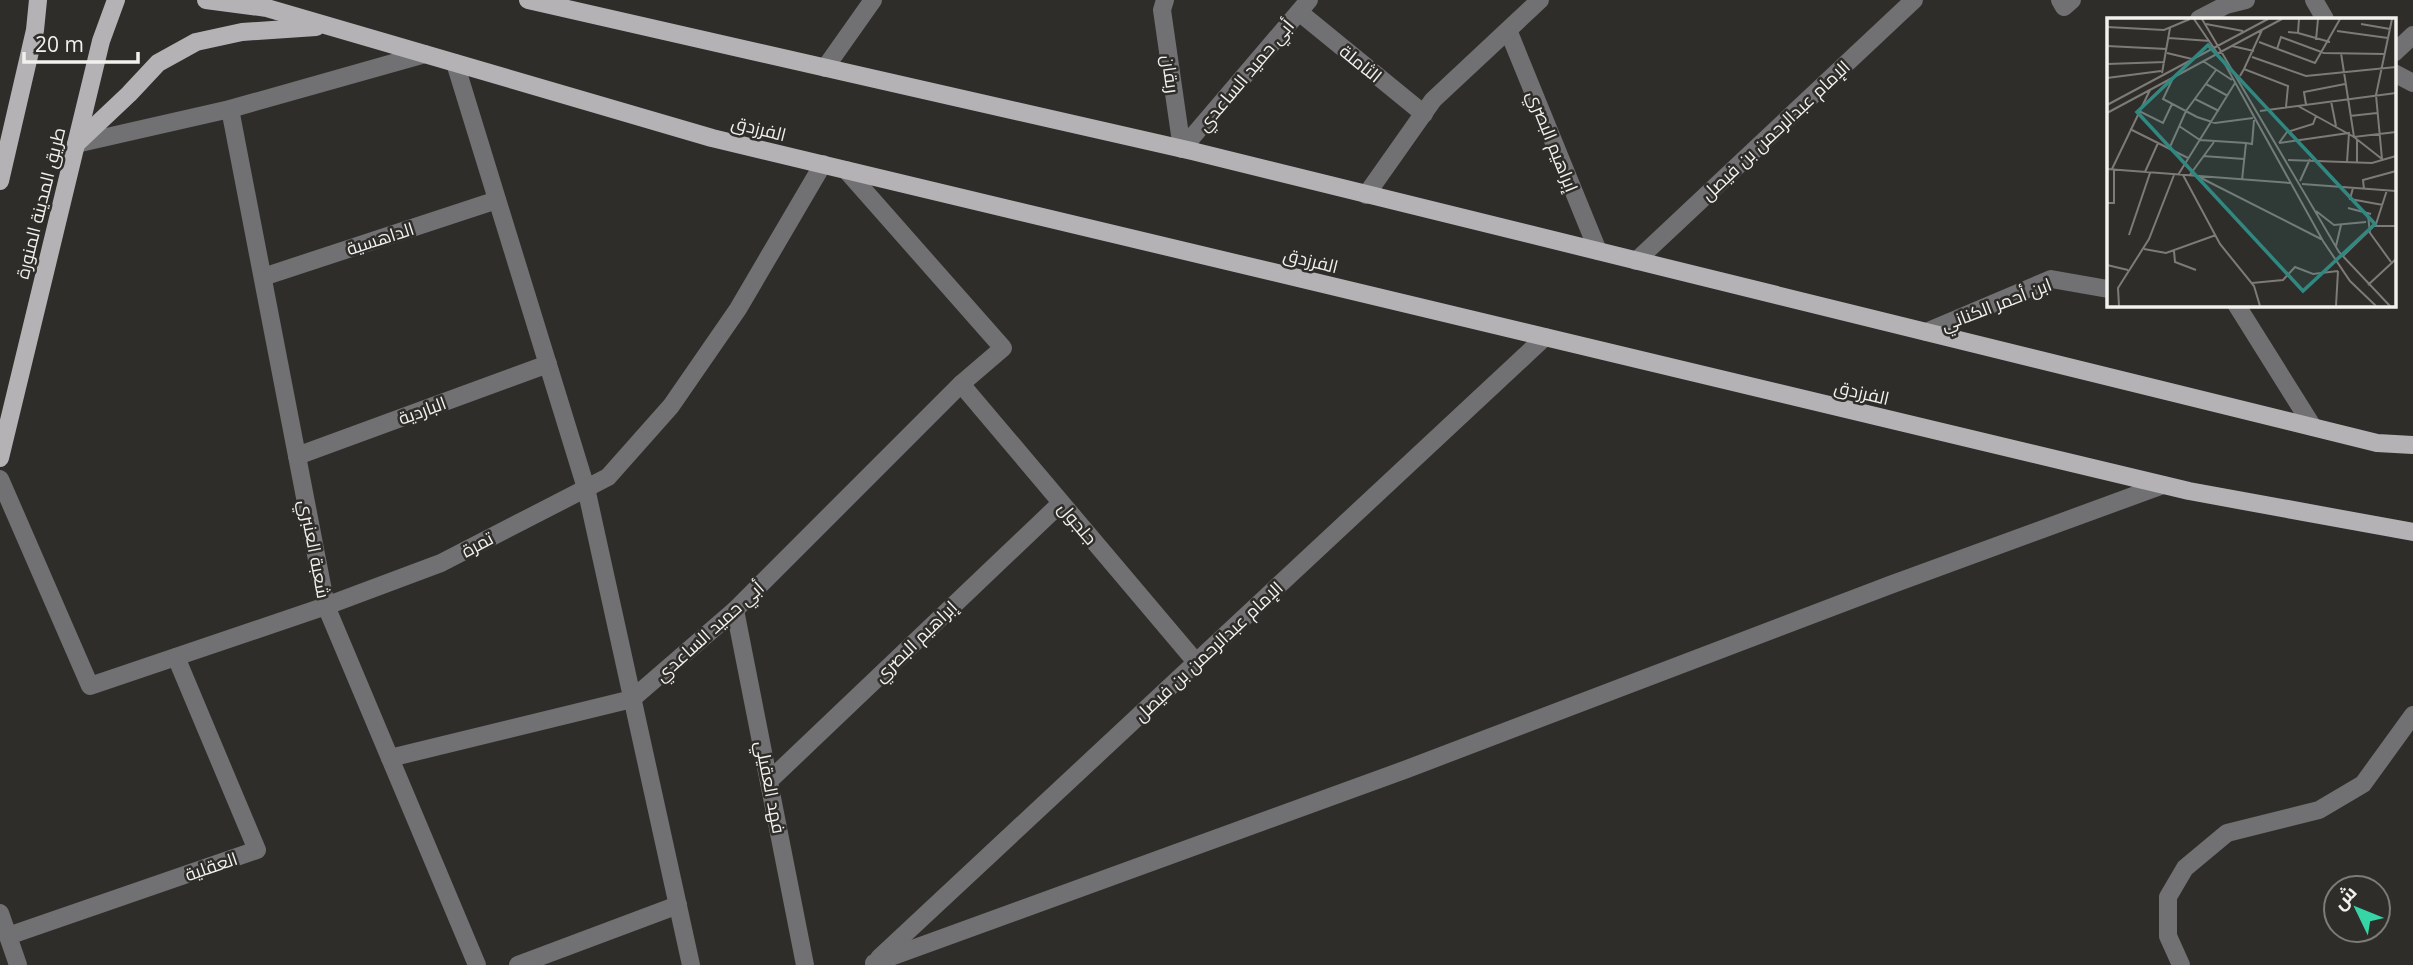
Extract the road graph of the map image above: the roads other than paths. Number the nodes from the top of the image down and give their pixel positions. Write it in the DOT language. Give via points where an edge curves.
graph roads {
  1 [pos="38,0"];
  2 [pos="116,0"];
  3 [pos="206,0"];
  4 [pos="528,0"];
  5 [pos="873,0"];
  6 [pos="1164,0"];
  7 [pos="1540,0"];
  8 [pos="1914,0"];
  9 [pos="2060,0"];
  10 [pos="2072,0"];
  11 [pos="2246,0"];
  12 [pos="2314,0"];
  13 [pos="1304,6"];
  14 [pos="2201,18"];
  15 [pos="2324,18"];
  16 [pos="329,26"];
  17 [pos="1508,30"];
  18 [pos="2413,35"];
  19 [pos="2396,50"];
  20 [pos="425,54"];
  21 [pos="455,63"];
  22 [pos="825,68"];
  23 [pos="2396,74"];
  24 [pos="2413,83"];
  25 [pos="230,109"];
  26 [pos="1424,114"];
  27 [pos="76,144"];
  28 [pos="1182,149"];
  29 [pos="823,164"];
  30 [pos="2,168"];
  31 [pos="846,170"];
  32 [pos="1366,195"];
  33 [pos="497,200"];
  34 [pos="1598,251"];
  35 [pos="1636,261"];
  36 [pos="263,276"];
  37 [pos="2107,289"];
  38 [pos="2237,306"];
  39 [pos="1926,332"];
  40 [pos="1545,337"];
  41 [pos="548,364"];
  42 [pos="961,384"];
  43 [pos="2313,427"];
  44 [pos="2413,445"];
  45 [pos="297,456"];
  46 [pos="0,458"];
  47 [pos="0,479"];
  48 [pos="2163,485"];
  49 [pos="586,488"];
  50 [pos="1061,503"];
  51 [pos="2413,532"];
  52 [pos="326,606"];
  53 [pos="736,610"];
  54 [pos="176,657"];
  55 [pos="1196,662"];
  56 [pos="632,699"];
  57 [pos="2413,715"];
  58 [pos="390,758"];
  59 [pos="770,780"];
  60 [pos="678,905"];
  61 [pos="0,913"];
  62 [pos="8,936"];
  63 [pos="873,964"];
  64 [pos="18,965"];
  65 [pos="477,965"];
  66 [pos="517,965"];
  67 [pos="691,965"];
  68 [pos="805,965"];
  69 [pos="2182,965"];
  1 -- 30 [label="main road"];
  2 -- 27 [label="main road, طريق المدينة المنورة"];
  3 -- 16 [label="main road, الفرزدق" via="267,8"];
  4 -- 22 [label="main road"];
  5 -- 22 [label="street"];
  6 -- 28 [label="street, ربقان"];
  7 -- 17 [label="street"];
  8 -- 35 [label="street, الإمام عبدالرحمن بن فيصل"];
  9 -- 10 [label="street" via="2064,7"];
  11 -- 14 [label="street"];
  12 -- 15 [label="street"];
  13 -- 26 [label="street, الثاملة"];
  13 -- 28 [label="street, أبي حميد الساعدي"];
  16 -- 20 [label="main road, الفرزدق"];
  16 -- 27 [label="main road" via="242,32 196,42 158,63"];
  17 -- 26 [label="street" via="1433,100"];
  17 -- 34 [label="street, إبراهيم البصري"];
  18 -- 19 [label="street"];
  20 -- 21 [label="main road, الفرزدق"];
  20 -- 25 [label="street"];
  21 -- 29 [label="main road, الفرزدق" via="712,138"];
  21 -- 33 [label="street"];
  22 -- 28 [label="main road"];
  23 -- 24 [label="street"];
  25 -- 27 [label="street"];
  25 -- 36 [label="street, شعبة العنبري"];
  26 -- 32 [label="street"];
  27 -- 46 [label="main road, طريق المدينة المنورة"];
  28 -- 32 [label="main road"];
  29 -- 31 [label="main road, الفرزدق"];
  29 -- 49 [label="street, تمرة" via="738,309 671,406 608,477"];
  31 -- 40 [label="main road, الفرزدق"];
  31 -- 42 [label="street, أبي حميد الساعدي" via="1003,348"];
  32 -- 34 [label="main road"];
  33 -- 36 [label="street, الداهسية"];
  33 -- 41 [label="street"];
  34 -- 35 [label="main road"];
  35 -- 39 [label="main road"];
  36 -- 45 [label="street, شعبة العنبري"];
  37 -- 39 [label="street, ابن أحمر الكناني" via="2051,279"];
  38 -- 43 [label="street"];
  39 -- 43 [label="main road"];
  40 -- 48 [label="main road, الفرزدق"];
  40 -- 55 [label="street, الإمام عبدالرحمن بن فيصل"];
  41 -- 45 [label="street, الباردية"];
  41 -- 49 [label="street"];
  42 -- 50 [label="street, جلجول"];
  42 -- 53 [label="street, أبي حميد الساعدي"];
  43 -- 44 [label="main road" via="2376,443"];
  45 -- 52 [label="street, شعبة العنبري"];
  47 -- 54 [label="street, تمرة" via="90,686"];
  48 -- 51 [label="main road, الفرزدق"];
  48 -- 63 [label="street"];
  49 -- 52 [label="street, تمرة" via="441,563"];
  49 -- 56 [label="street"];
  50 -- 55 [label="street, جلجول"];
  50 -- 59 [label="street, إبراهيم البصري"];
  52 -- 54 [label="street, تمرة"];
  52 -- 58 [label="street, شعبة العنبري"];
  53 -- 56 [label="street, أبي حميد الساعدي"];
  53 -- 59 [label="street, فهد العقيلي"];
  54 -- 62 [label="street, العقلية" via="257,850"];
  55 -- 63 [label="street, الإمام عبدالرحمن بن فيصل"];
  56 -- 58 [label="street, أبي حميد الساعدي"];
  56 -- 60 [label="street"];
  57 -- 69 [label="street" via="2363,784 2319,810 2227,833 2185,868 2168,897 2168,936"];
  58 -- 65 [label="street, شعبة العنبري"];
  59 -- 68 [label="street, فهد العقيلي"];
  60 -- 66 [label="street"];
  60 -- 67 [label="street"];
  61 -- 62 [label="street"];
  62 -- 64 [label="street"];
}
